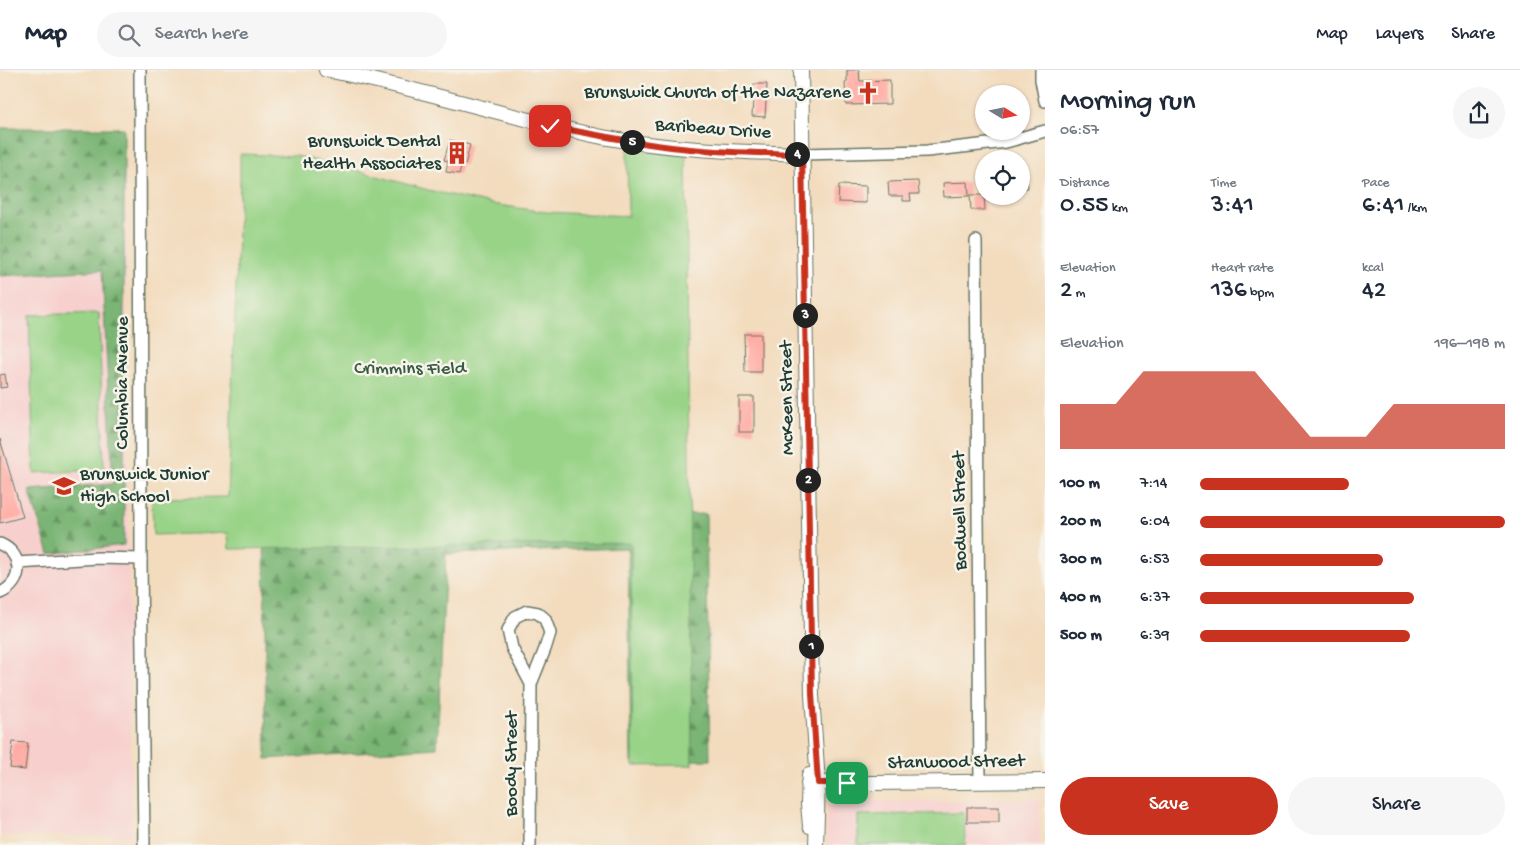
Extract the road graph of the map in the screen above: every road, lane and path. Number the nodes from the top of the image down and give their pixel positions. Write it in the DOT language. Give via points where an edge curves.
graph roads {
  1 [pos="140,70"];
  2 [pos="326,70"];
  3 [pos="802,70"];
  4 [pos="1041,70"];
  5 [pos="1045,101"];
  6 [pos="1045,131"];
  7 [pos="802,154"];
  8 [pos="976,241"];
  9 [pos="0,544"];
  10 [pos="142,559"];
  11 [pos="17,562"];
  12 [pos="0,593"];
  13 [pos="530,684"];
  14 [pos="1045,781"];
  15 [pos="980,782"];
  16 [pos="813,783"];
  17 [pos="144,845"];
  18 [pos="530,845"];
  19 [pos="812,845"];
  20 [pos="816,845"];
  1 -- 10 [label="street, Columbia Avenue"];
  2 -- 7 [label="street, Baribeau Drive" via="603,137 684,148"];
  3 -- 7 [label="street, McKeen Street"];
  4 -- 5 [label="street"];
  6 -- 7 [label="street, Baribeau Drive" via="1006,142 936,150"];
  7 -- 16 [label="street, McKeen Street"];
  8 -- 15 [label="street, Bodwell Street"];
  9 -- 11 [label="street" via="12,553"];
  10 -- 11 [label="street"];
  10 -- 17 [label="street, Columbia Avenue"];
  11 -- 12 [label="street" via="15,581"];
  13 -- 13 [label="street, Boody Street" via="550,633 544,619 538,613 528,611 515,617 508,630 512,648"];
  13 -- 18 [label="street, Boody Street"];
  14 -- 15 [label="street, Stanwood Street"];
  15 -- 16 [label="street, Stanwood Street"];
  16 -- 19 [label="street, McKeen Street" via="808,804"];
  16 -- 20 [label="street, McKeen Street"];
}
